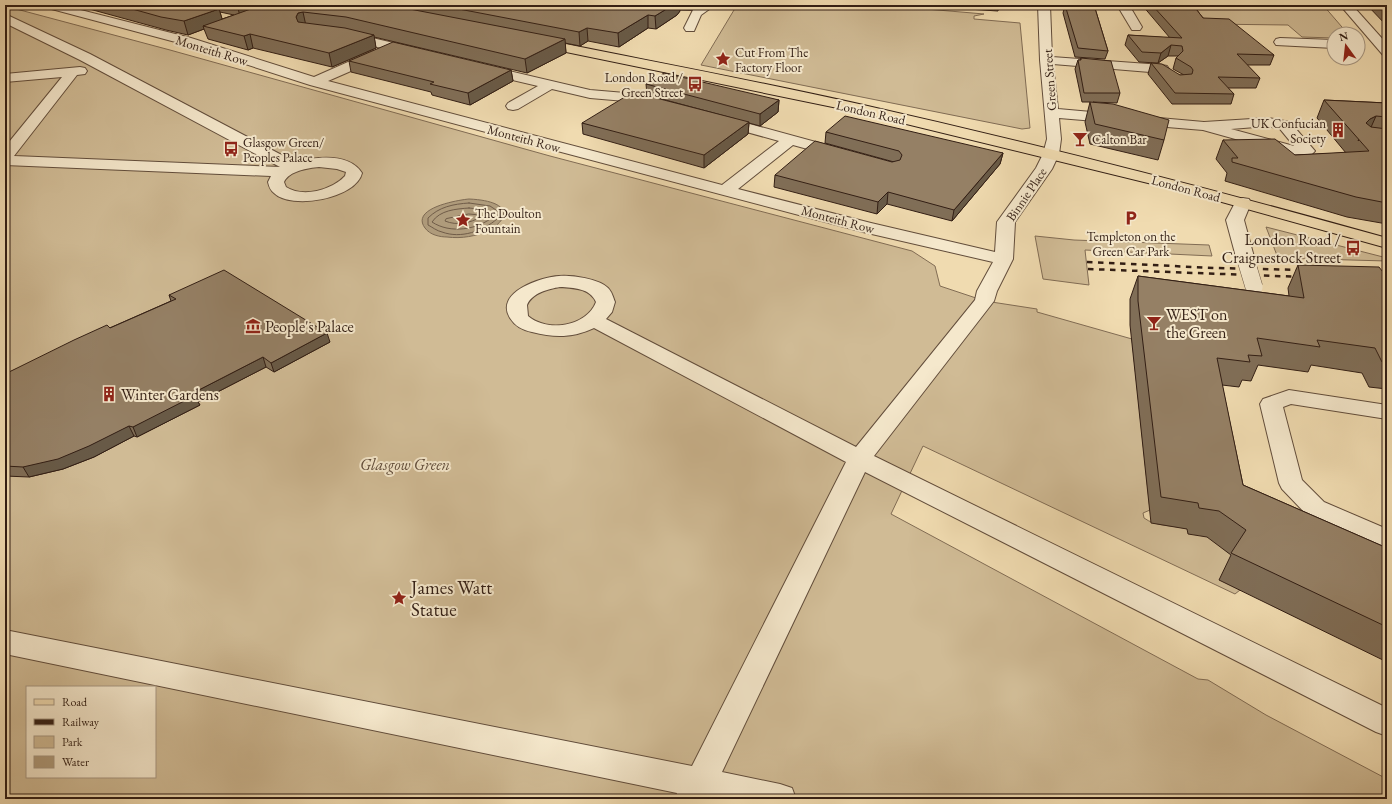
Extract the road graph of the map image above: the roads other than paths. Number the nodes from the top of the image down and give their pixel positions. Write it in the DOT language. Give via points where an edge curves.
graph roads {
  1 [pos="48,5"];
  2 [pos="623,5"];
  3 [pos="1044,5"];
  4 [pos="1123,5"];
  5 [pos="1346,5"];
  6 [pos="705,6"];
  7 [pos="616,11"];
  8 [pos="5,18"];
  9 [pos="1136,27"];
  10 [pos="690,28"];
  11 [pos="208,34"];
  12 [pos="334,34"];
  13 [pos="519,39"];
  14 [pos="187,41"];
  15 [pos="1280,42"];
  16 [pos="1326,44"];
  17 [pos="1366,45"];
  18 [pos="393,47"];
  19 [pos="1384,49"];
  20 [pos="430,56"];
  21 [pos="1046,60"];
  22 [pos="1173,60"];
  23 [pos="468,65"];
  24 [pos="101,67"];
  25 [pos="73,72"];
  26 [pos="5,78"];
  27 [pos="315,82"];
  28 [pos="550,85"];
  29 [pos="513,106"];
  30 [pos="667,106"];
  31 [pos="1052,113"];
  32 [pos="706,117"];
  33 [pos="1204,126"];
  34 [pos="790,140"];
  35 [pos="1051,154"];
  36 [pos="855,157"];
  37 [pos="5,158"];
  38 [pos="726,190"];
  39 [pos="1243,203"];
  40 [pos="1387,243"];
  41 [pos="1004,259"];
  42 [pos="1257,294"];
  43 [pos="595,321"];
  44 [pos="1387,412"];
  45 [pos="859,460"];
  46 [pos="1387,539"];
  47 [pos="5,642"];
  48 [pos="1387,723"];
  49 [pos="695,791"];
  50 [pos="780,799"];
  1 -- 14 [label="street, Monteith Row"];
  2 -- 6 [label="street"];
  2 -- 7 [label="street" via="623,15"];
  3 -- 21 [label="street, Green Street"];
  4 -- 9 [label="street"];
  5 -- 19 [label="street"];
  6 -- 10 [label="street" via="693,18"];
  8 -- 24 [label="street"];
  11 -- 14 [label="street"];
  12 -- 18 [label="street"];
  13 -- 35 [label="main road, London Road" via="857,108"];
  14 -- 27 [label="street, Monteith Row"];
  15 -- 16 [label="street"];
  17 -- 19 [label="street"];
  18 -- 20 [label="street"];
  18 -- 27 [label="street"];
  21 -- 22 [label="street" via="1167,72"];
  21 -- 31 [label="street, Green Street"];
  23 -- 28 [label="street"];
  24 -- 25 [label="street"];
  24 -- 37 [label="street" via="290,170"];
  25 -- 26 [label="street"];
  25 -- 37 [label="street"];
  27 -- 38 [label="street, Monteith Row"];
  28 -- 29 [label="street"];
  28 -- 30 [label="street" via="590,94 637,98"];
  31 -- 33 [label="street"];
  31 -- 35 [label="street, Green Street" via="1054,145"];
  32 -- 34 [label="street"];
  33 -- 33 [label="street" via="1268,122 1285,125 1307,151 1293,150"];
  34 -- 36 [label="street"];
  34 -- 38 [label="street"];
  35 -- 39 [label="main road, London Road"];
  35 -- 41 [label="street, Binnie Place" via="1006,222"];
  38 -- 41 [label="street, Monteith Row" via="869,228"];
  39 -- 40 [label="main road, London Road"];
  39 -- 42 [label="street, bridge" via="1235,220"];
  41 -- 45 [label="street, Binnie Place" via="984,301"];
  43 -- 45 [label="street"];
  44 -- 46 [label="street" via="1289,397 1271,404 1292,483 1315,508"];
  45 -- 48 [label="street"];
  45 -- 49 [label="street, Binnie Place"];
  47 -- 49 [label="street"];
  49 -- 50 [label="street"];
}
